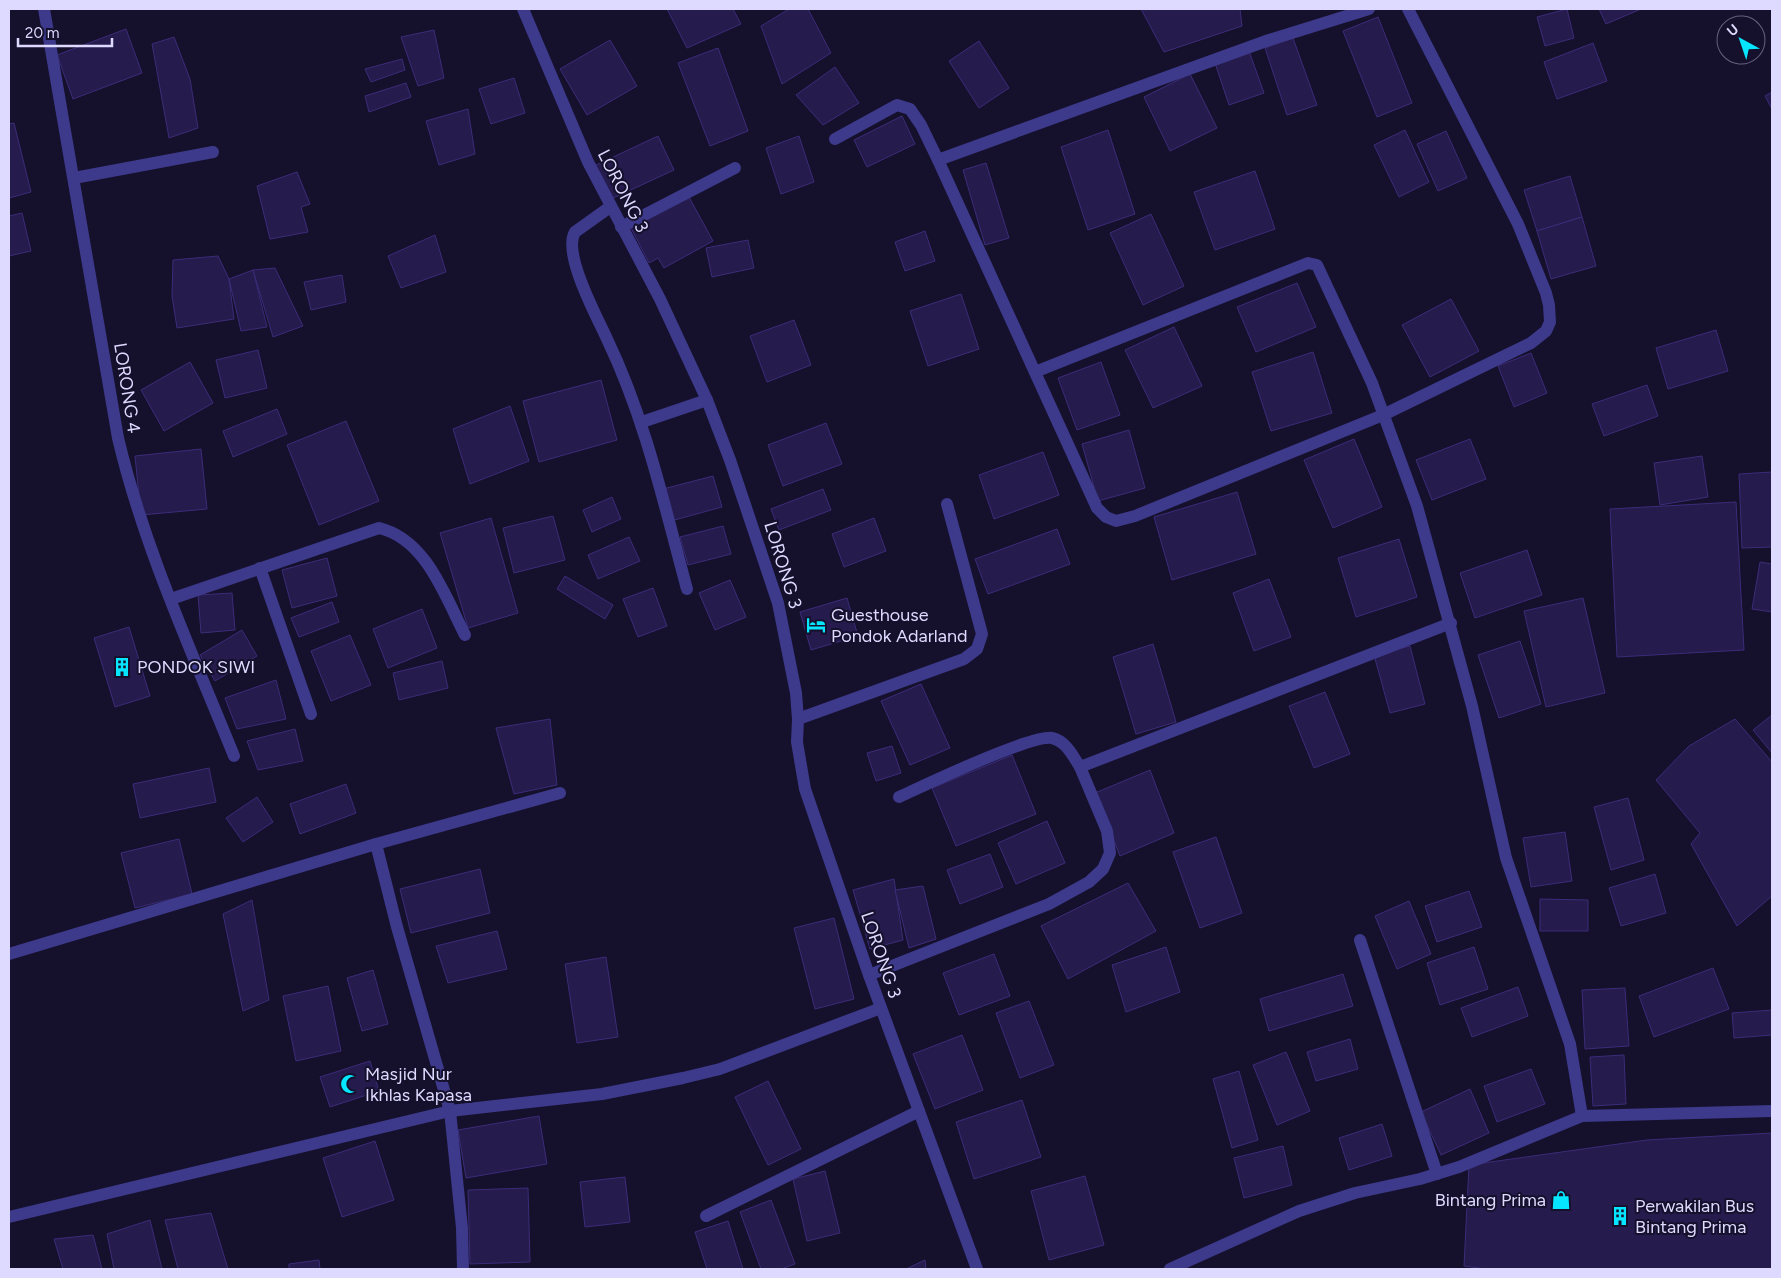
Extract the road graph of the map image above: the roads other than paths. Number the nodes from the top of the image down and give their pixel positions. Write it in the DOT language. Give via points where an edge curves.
graph roads {
  1 [pos="44,9"];
  2 [pos="523,9"];
  3 [pos="1369,9"];
  4 [pos="1408,9"];
  5 [pos="835,139"];
  6 [pos="213,152"];
  7 [pos="938,160"];
  8 [pos="735,168"];
  9 [pos="74,178"];
  10 [pos="610,207"];
  11 [pos="621,227"];
  12 [pos="1035,372"];
  13 [pos="707,400"];
  14 [pos="1383,416"];
  15 [pos="642,422"];
  16 [pos="947,504"];
  17 [pos="260,568"];
  18 [pos="687,589"];
  19 [pos="171,599"];
  20 [pos="1451,623"];
  21 [pos="465,635"];
  22 [pos="311,714"];
  23 [pos="798,719"];
  24 [pos="234,756"];
  25 [pos="1080,767"];
  26 [pos="560,793"];
  27 [pos="898,797"];
  28 [pos="376,844"];
  29 [pos="1360,940"];
  30 [pos="9,954"];
  31 [pos="869,974"];
  32 [pos="881,1008"];
  33 [pos="450,1111"];
  34 [pos="919,1111"];
  35 [pos="1772,1111"];
  36 [pos="1582,1116"];
  37 [pos="1437,1174"];
  38 [pos="706,1216"];
  39 [pos="9,1217"];
  40 [pos="463,1269"];
  41 [pos="977,1269"];
  42 [pos="1170,1269"];
  1 -- 9 [label="street, LORONG 4"];
  2 -- 10 [label="street, LORONG 3"];
  3 -- 7 [label="street" via="1269,40"];
  4 -- 14 [label="street" via="1518,224 1546,293 1550,322 1536,341"];
  5 -- 7 [label="street" via="897,105 910,109"];
  6 -- 9 [label="street"];
  7 -- 12 [label="street"];
  8 -- 11 [label="street"];
  9 -- 19 [label="street, LORONG 4" via="118,438 141,521"];
  10 -- 11 [label="street, LORONG 3"];
  10 -- 15 [label="street" via="575,232 572,242 586,294 627,380"];
  11 -- 13 [label="street, LORONG 3" via="660,299"];
  12 -- 14 [label="street" via="1097,508 1106,517 1116,520 1176,501"];
  12 -- 14 [label="street" via="1308,262 1317,265 1333,295"];
  13 -- 15 [label="street"];
  13 -- 23 [label="street, LORONG 3" via="778,603 792,666"];
  14 -- 20 [label="street" via="1417,506"];
  15 -- 18 [label="street"];
  16 -- 23 [label="street" via="982,634 977,649 964,659"];
  17 -- 19 [label="street"];
  17 -- 21 [label="street" via="373,529 395,532 405,538 426,562"];
  17 -- 22 [label="street"];
  19 -- 24 [label="street, LORONG 4"];
  20 -- 25 [label="street"];
  20 -- 36 [label="street" via="1506,858 1570,1044"];
  23 -- 31 [label="street, LORONG 3" via="797,742 802,778"];
  25 -- 27 [label="street" via="1064,744 1045,738 1019,745"];
  25 -- 31 [label="street" via="1107,831 1110,853 1103,869 1089,882 1049,904"];
  26 -- 28 [label="street"];
  28 -- 30 [label="street"];
  28 -- 33 [label="street"];
  29 -- 37 [label="street"];
  31 -- 32 [label="street, LORONG 3"];
  32 -- 33 [label="street" via="720,1068 683,1078 602,1094"];
  32 -- 34 [label="street, LORONG 3"];
  33 -- 39 [label="street"];
  33 -- 40 [label="street"];
  34 -- 38 [label="street"];
  34 -- 41 [label="street, LORONG 3"];
  35 -- 36 [label="street"];
  36 -- 37 [label="street"];
  37 -- 42 [label="street" via="1355,1193 1299,1211"];
}
